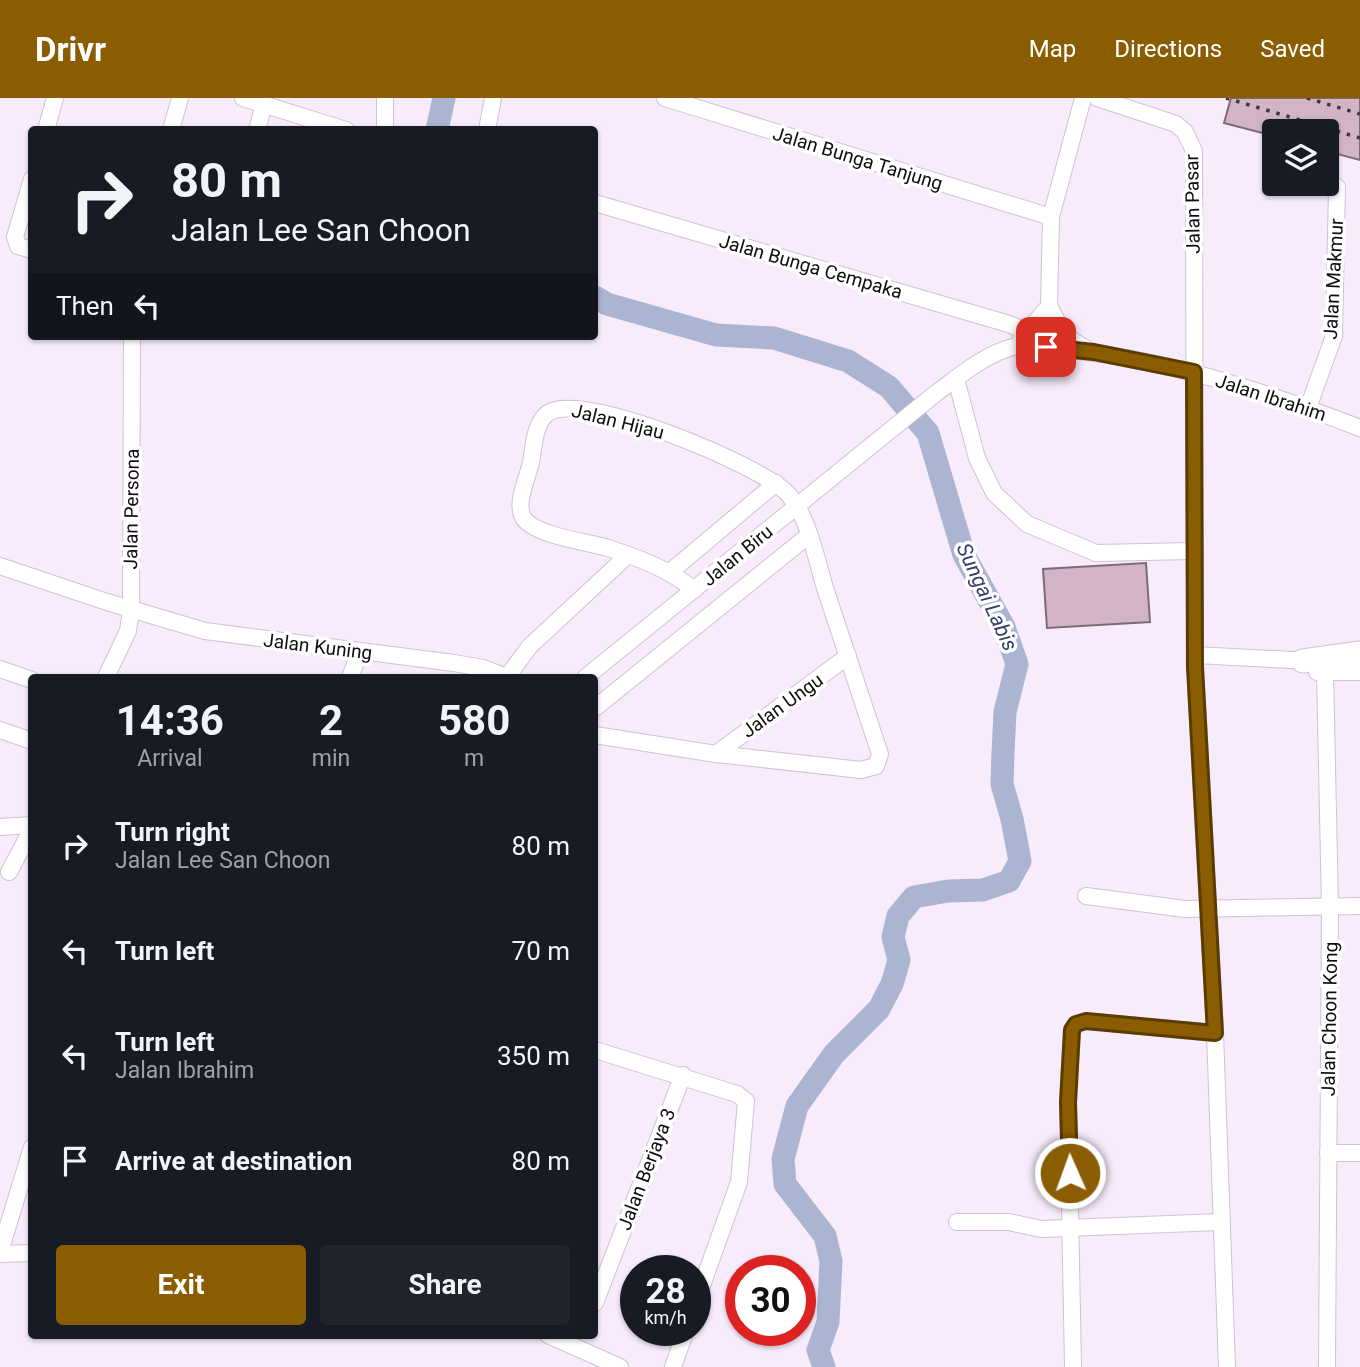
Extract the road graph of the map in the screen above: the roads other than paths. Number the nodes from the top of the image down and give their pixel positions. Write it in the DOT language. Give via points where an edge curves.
graph roads {
  1 [pos="55,98"];
  2 [pos="180,98"];
  3 [pos="243,98"];
  4 [pos="385,98"];
  5 [pos="494,98"];
  6 [pos="665,98"];
  7 [pos="1083,98"];
  8 [pos="1097,98"];
  9 [pos="264,104"];
  10 [pos="47,126"];
  11 [pos="172,126"];
  12 [pos="258,126"];
  13 [pos="333,126"];
  14 [pos="385,126"];
  15 [pos="488,126"];
  16 [pos="28,192"];
  17 [pos="1336,196"];
  18 [pos="598,204"];
  19 [pos="1052,217"];
  20 [pos="28,249"];
  21 [pos="1049,306"];
  22 [pos="1027,332"];
  23 [pos="132,340"];
  24 [pos="1014,347"];
  25 [pos="1094,352"];
  26 [pos="1194,372"];
  27 [pos="956,379"];
  28 [pos="1308,408"];
  29 [pos="1360,428"];
  30 [pos="776,483"];
  31 [pos="797,507"];
  32 [pos="809,536"];
  33 [pos="1193,551"];
  34 [pos="628,555"];
  35 [pos="0,566"];
  36 [pos="670,572"];
  37 [pos="694,590"];
  38 [pos="131,610"];
  39 [pos="360,652"];
  40 [pos="1360,653"];
  41 [pos="848,656"];
  42 [pos="1360,660"];
  43 [pos="1195,661"];
  44 [pos="1303,661"];
  45 [pos="0,669"];
  46 [pos="452,670"];
  47 [pos="1325,672"];
  48 [pos="1360,672"];
  49 [pos="107,674"];
  50 [pos="351,674"];
  51 [pos="498,674"];
  52 [pos="508,674"];
  53 [pos="590,674"];
  54 [pos="28,679"];
  55 [pos="598,706"];
  56 [pos="0,730"];
  57 [pos="598,735"];
  58 [pos="28,740"];
  59 [pos="716,754"];
  60 [pos="0,827"];
  61 [pos="28,827"];
  62 [pos="28,835"];
  63 [pos="9,872"];
  64 [pos="1086,896"];
  65 [pos="1360,906"];
  66 [pos="1330,908"];
  67 [pos="1206,910"];
  68 [pos="1215,1033"];
  69 [pos="598,1050"];
  70 [pos="683,1075"];
  71 [pos="1328,1153"];
  72 [pos="1360,1153"];
  73 [pos="28,1164"];
  74 [pos="957,1222"];
  75 [pos="1220,1222"];
  76 [pos="1073,1227"];
  77 [pos="0,1253"];
  78 [pos="28,1253"];
  79 [pos="711,1260"];
  80 [pos="598,1295"];
  81 [pos="580,1342"];
  82 [pos="680,1346"];
  83 [pos="620,1367"];
  84 [pos="673,1367"];
  85 [pos="1073,1367"];
  86 [pos="1227,1367"];
  87 [pos="1327,1367"];
  1 -- 10 [label="street"];
  2 -- 11 [label="street"];
  3 -- 9 [label="street"];
  4 -- 14 [label="street"];
  5 -- 15 [label="street"];
  6 -- 19 [label="street, Jalan Bunga Tanjung"];
  7 -- 19 [label="street"];
  8 -- 26 [label="street, Jalan Pasar" via="1176,124 1194,151"];
  9 -- 12 [label="street"];
  9 -- 13 [label="street"];
  16 -- 20 [label="street" via="15,237 18,246"];
  17 -- 28 [label="street, Jalan Makmur" via="1334,336"];
  18 -- 22 [label="street, Jalan Bunga Cempaka"];
  19 -- 21 [label="street"];
  21 -- 22 [label="street"];
  21 -- 25 [label="street" via="1073,341"];
  22 -- 24 [label="street"];
  23 -- 38 [label="street, Jalan Persona"];
  24 -- 25 [label="street, Jalan Ibrahim"];
  24 -- 27 [label="street"];
  25 -- 26 [label="street, Jalan Ibrahim"];
  26 -- 28 [label="street, Jalan Ibrahim"];
  26 -- 33 [label="street, Jalan Pasar"];
  27 -- 31 [label="street, Jalan Biru"];
  27 -- 33 [label="street" via="977,458 993,493 1027,524 1096,553"];
  28 -- 29 [label="street, Jalan Ibrahim"];
  30 -- 31 [label="street, Jalan Hijau"];
  30 -- 34 [label="street, Jalan Hijau" via="717,452 660,431 566,408 548,413 537,429 520,505 525,519 538,529"];
  30 -- 36 [label="street"];
  31 -- 32 [label="street, Jalan Hijau"];
  31 -- 37 [label="street, Jalan Biru"];
  32 -- 41 [label="street, Jalan Hijau"];
  32 -- 55 [label="street"];
  33 -- 43 [label="street, Jalan Pasar"];
  34 -- 36 [label="street, Jalan Hijau"];
  34 -- 52 [label="street" via="530,646"];
  35 -- 38 [label="street, Jalan Kuning"];
  36 -- 37 [label="street, Jalan Hijau"];
  37 -- 53 [label="street, Jalan Biru"];
  38 -- 39 [label="street, Jalan Kuning" via="205,631"];
  38 -- 49 [label="street, Jalan Persona" via="128,631"];
  39 -- 46 [label="street, Jalan Kuning"];
  39 -- 50 [label="street"];
  40 -- 44 [label="highway"];
  41 -- 59 [label="street, Jalan Ungu"];
  41 -- 59 [label="street, Jalan Hijau" via="880,754 876,766 862,770"];
  42 -- 44 [label="street"];
  43 -- 44 [label="street"];
  43 -- 47 [label="street"];
  43 -- 67 [label="street, Jalan Pasar"];
  45 -- 54 [label="street"];
  46 -- 51 [label="street, Jalan Kuning" via="483,668"];
  47 -- 48 [label="street"];
  47 -- 66 [label="street, Jalan Choon Kong"];
  56 -- 58 [label="street"];
  57 -- 59 [label="street"];
  60 -- 61 [label="street"];
  62 -- 63 [label="street"];
  64 -- 67 [label="street"];
  65 -- 66 [label="street"];
  66 -- 67 [label="street"];
  66 -- 71 [label="street, Jalan Choon Kong"];
  67 -- 68 [label="street, Jalan Pasar"];
  68 -- 75 [label="street, Jalan Pasar"];
  68 -- 76 [label="street" via="1086,1021 1076,1024 1068,1102"];
  69 -- 70 [label="street"];
  70 -- 79 [label="street" via="743,1097 747,1109 739,1182"];
  70 -- 80 [label="street, Jalan Berjaya 3"];
  71 -- 72 [label="street"];
  71 -- 87 [label="street, Jalan Choon Kong"];
  73 -- 77 [label="street"];
  74 -- 76 [label="street"];
  75 -- 76 [label="street"];
  75 -- 86 [label="street, Jalan Pasar"];
  76 -- 85 [label="street"];
  77 -- 78 [label="street"];
  81 -- 83 [label="street"];
  82 -- 84 [label="street"];
}
